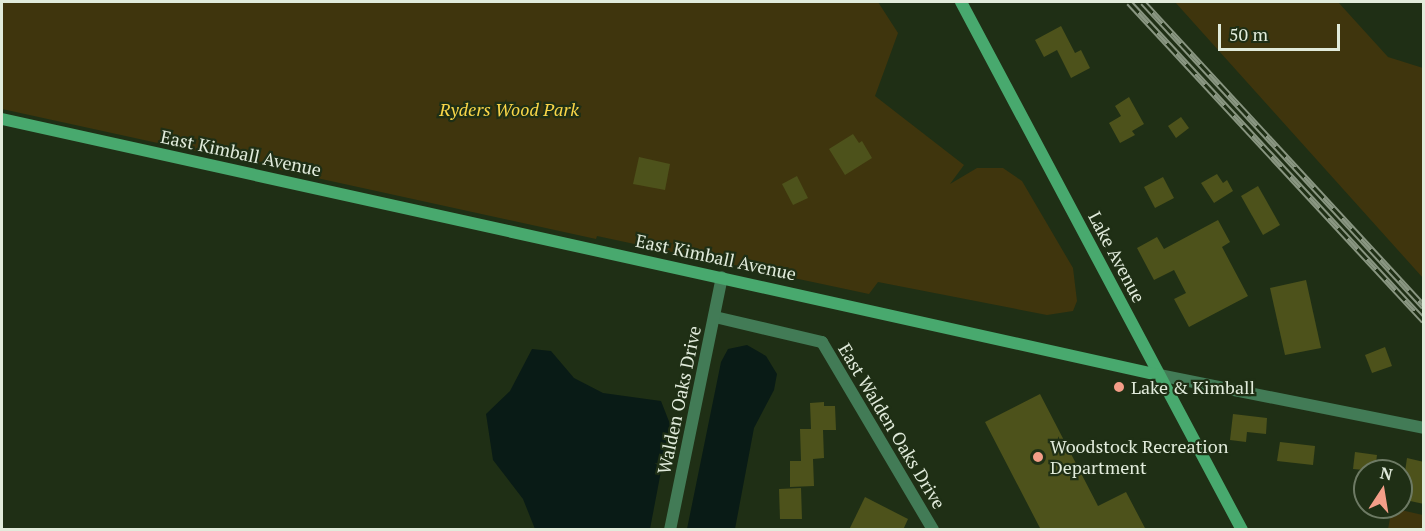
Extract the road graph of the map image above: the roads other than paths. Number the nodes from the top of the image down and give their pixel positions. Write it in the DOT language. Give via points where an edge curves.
graph roads {
  1 [pos="961,2"];
  2 [pos="2,119"];
  3 [pos="722,277"];
  4 [pos="715,317"];
  5 [pos="1159,375"];
  6 [pos="1424,429"];
  7 [pos="670,530"];
  8 [pos="933,530"];
  9 [pos="1242,530"];
  1 -- 5 [label="street, Lake Avenue"];
  2 -- 3 [label="street, East Kimball Avenue"];
  3 -- 4 [label="street, Walden Oaks Drive"];
  3 -- 5 [label="street, East Kimball Avenue"];
  4 -- 7 [label="street, Walden Oaks Drive"];
  4 -- 8 [label="street, East Walden Oaks Drive" via="822,342"];
  5 -- 6 [label="street, East Kimball Avenue"];
  5 -- 9 [label="street, Lake Avenue"];
}
